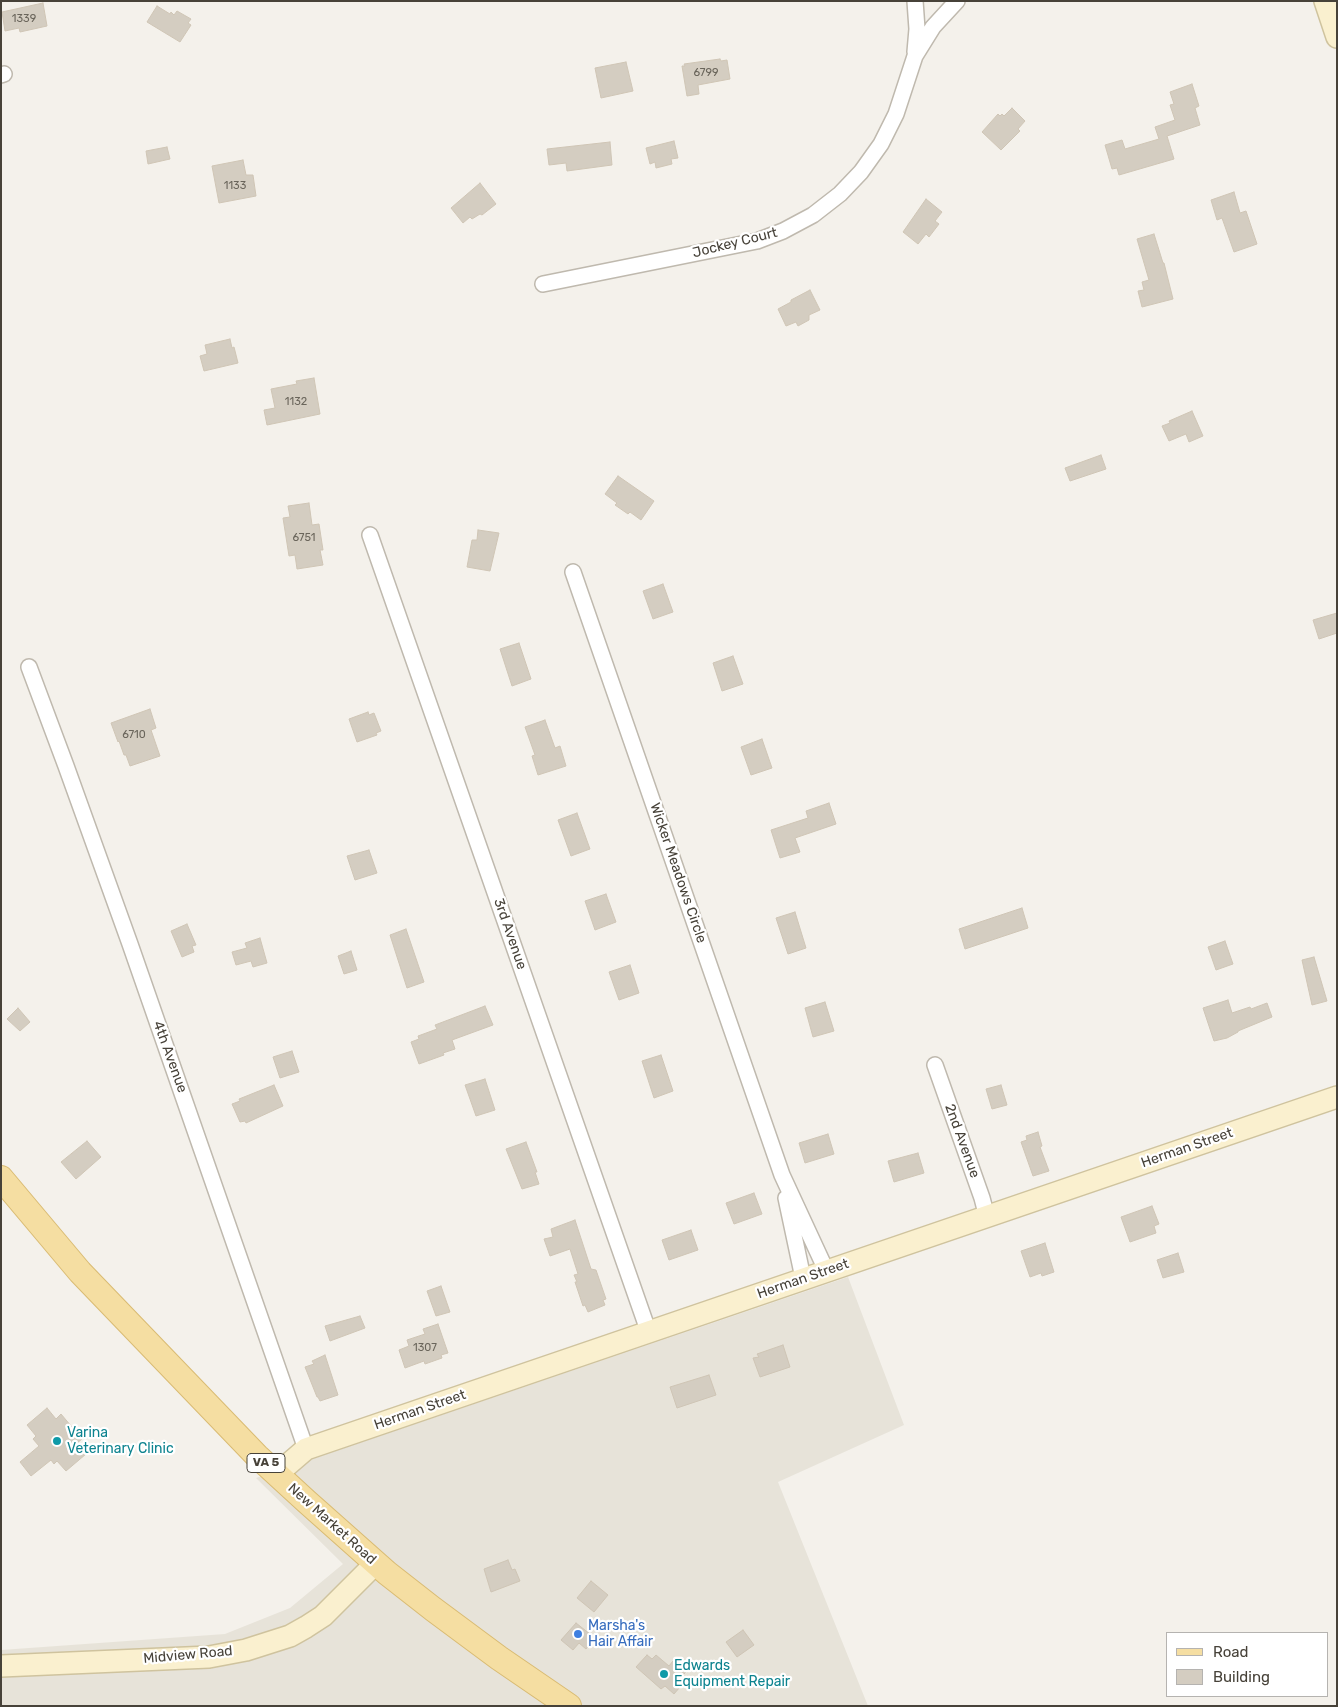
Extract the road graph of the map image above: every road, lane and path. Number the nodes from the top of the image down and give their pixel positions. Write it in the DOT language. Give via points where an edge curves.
graph roads {
  1 [pos="915,1"];
  2 [pos="957,1"];
  3 [pos="1325,1"];
  4 [pos="1337,37"];
  5 [pos="915,56"];
  6 [pos="543,284"];
  7 [pos="370,535"];
  8 [pos="573,572"];
  9 [pos="29,667"];
  10 [pos="934,1065"];
  11 [pos="1337,1097"];
  12 [pos="782,1175"];
  13 [pos="1,1178"];
  14 [pos="987,1217"];
  15 [pos="826,1270"];
  16 [pos="804,1278"];
  17 [pos="649,1333"];
  18 [pos="306,1449"];
  19 [pos="278,1474"];
  20 [pos="376,1563"];
  21 [pos="1,1666"];
  22 [pos="569,1706"];
  1 -- 5 [label="street"];
  2 -- 5 [label="street, Jockey Court" via="933,27"];
  3 -- 4 [label="street"];
  5 -- 6 [label="street, Jockey Court" via="896,114 881,144 840,194 813,215 783,231 734,247"];
  7 -- 17 [label="street, 3rd Avenue"];
  8 -- 12 [label="street, Wicker Meadows Circle"];
  9 -- 18 [label="street, 4th Avenue" via="130,944"];
  10 -- 14 [label="street, 2nd Avenue"];
  11 -- 14 [label="street, Herman Street"];
  12 -- 15 [label="street, Wicker Meadows Circle"];
  12 -- 16 [label="street, Wicker Meadows Circle"];
  13 -- 19 [label="main road, New Market Road / VA 5" via="80,1272"];
  14 -- 15 [label="street, Herman Street"];
  15 -- 16 [label="street, Herman Street"];
  16 -- 17 [label="street, Herman Street"];
  17 -- 18 [label="street, Herman Street"];
  18 -- 19 [label="street, Herman Street"];
  19 -- 20 [label="main road, New Market Road / VA 5"];
  20 -- 21 [label="street, Midview Road" via="323,1616 290,1636 246,1650 209,1656"];
  20 -- 22 [label="main road, New Market Road / VA 5" via="465,1633"];
}
